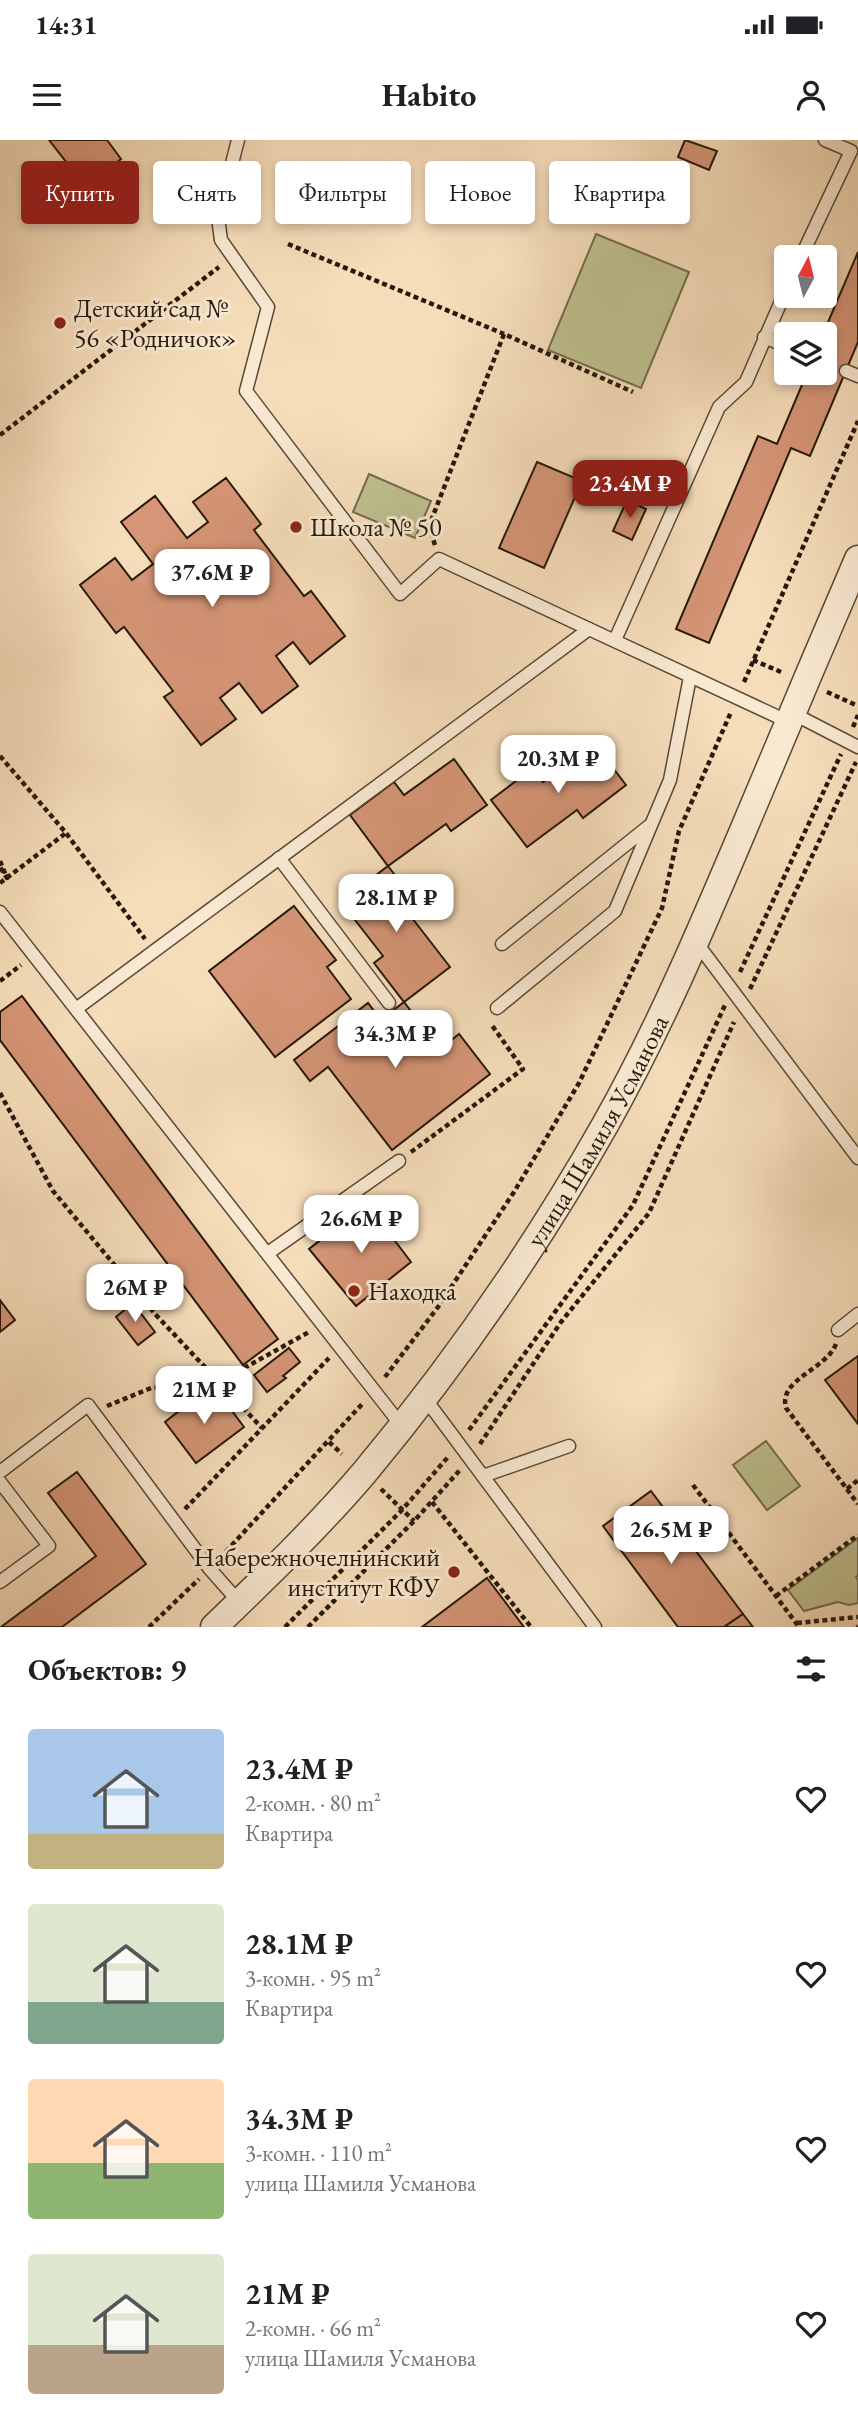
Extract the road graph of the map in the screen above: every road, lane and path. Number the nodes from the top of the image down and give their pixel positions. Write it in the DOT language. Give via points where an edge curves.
graph roads {
  1 [pos="238,140"];
  2 [pos="825,140"];
  3 [pos="288,244"];
  4 [pos="807,245"];
  5 [pos="223,264"];
  6 [pos="778,308"];
  7 [pos="504,334"];
  8 [pos="764,337"];
  9 [pos="774,341"];
  10 [pos="633,392"];
  11 [pos="858,421"];
  12 [pos="0,435"];
  13 [pos="439,559"];
  14 [pos="858,559"];
  15 [pos="589,629"];
  16 [pos="615,640"];
  17 [pos="753,660"];
  18 [pos="781,672"];
  19 [pos="690,677"];
  20 [pos="827,692"];
  21 [pos="737,698"];
  22 [pos="858,706"];
  23 [pos="858,715"];
  24 [pos="790,717"];
  25 [pos="852,744"];
  26 [pos="0,755"];
  27 [pos="858,758"];
  28 [pos="652,823"];
  29 [pos="66,833"];
  30 [pos="279,858"];
  31 [pos="0,861"];
  32 [pos="0,867"];
  33 [pos="7,878"];
  34 [pos="0,883"];
  35 [pos="0,912"];
  36 [pos="696,942"];
  37 [pos="502,944"];
  38 [pos="153,951"];
  39 [pos="34,955"];
  40 [pos="0,981"];
  41 [pos="732,990"];
  42 [pos="389,1003"];
  43 [pos="742,1004"];
  44 [pos="497,1008"];
  45 [pos="76,1009"];
  46 [pos="0,1093"];
  47 [pos="858,1158"];
  48 [pos="399,1161"];
  49 [pos="268,1253"];
  50 [pos="858,1314"];
  51 [pos="324,1324"];
  52 [pos="838,1330"];
  53 [pos="341,1346"];
  54 [pos="219,1382"];
  55 [pos="374,1391"];
  56 [pos="424,1396"];
  57 [pos="93,1412"];
  58 [pos="401,1425"];
  59 [pos="262,1428"];
  60 [pos="328,1442"];
  61 [pos="459,1444"];
  62 [pos="569,1446"];
  63 [pos="342,1454"];
  64 [pos="470,1459"];
  65 [pos="0,1472"];
  66 [pos="483,1476"];
  67 [pos="858,1480"];
  68 [pos="0,1482"];
  69 [pos="693,1485"];
  70 [pos="381,1489"];
  71 [pos="847,1489"];
  72 [pos="432,1502"];
  73 [pos="858,1504"];
  74 [pos="402,1510"];
  75 [pos="175,1520"];
  76 [pos="414,1521"];
  77 [pos="858,1535"];
  78 [pos="209,1569"];
  79 [pos="0,1582"];
  80 [pos="776,1596"];
  81 [pos="239,1602"];
  82 [pos="858,1617"];
  83 [pos="797,1625"];
  84 [pos="149,1627"];
  85 [pos="214,1627"];
  86 [pos="285,1627"];
  87 [pos="309,1627"];
  88 [pos="531,1627"];
  89 [pos="595,1627"];
  1 -- 13 [label="lane" via="218,218 221,240 268,307 246,391 400,594"];
  2 -- 4 [label="lane" via="850,151"];
  3 -- 7 [label="path"];
  5 -- 12 [label="path"];
  6 -- 8 [label="lane"];
  7 -- 10 [label="path"];
  7 -- 13 [label="path" via="429,526"];
  8 -- 9 [label="lane"];
  8 -- 16 [label="lane" via="746,382 719,407"];
  11 -- 17 [label="path"];
  13 -- 15 [label="lane"];
  14 -- 24 [label="street, улица Шамиля Усманова"];
  15 -- 16 [label="lane"];
  15 -- 30 [label="lane"];
  16 -- 19 [label="lane"];
  17 -- 18 [label="path"];
  17 -- 21 [label="path"];
  19 -- 21 [label="lane"];
  19 -- 28 [label="lane" via="670,780"];
  20 -- 22 [label="path"];
  21 -- 24 [label="lane"];
  21 -- 55 [label="path" via="679,831 662,908 579,1083 438,1307"];
  23 -- 25 [label="path"];
  24 -- 25 [label="lane"];
  24 -- 36 [label="street, улица Шамиля Усманова"];
  25 -- 41 [label="path"];
  26 -- 29 [label="path"];
  27 -- 43 [label="path"];
  28 -- 37 [label="lane"];
  28 -- 44 [label="lane" via="615,911"];
  29 -- 33 [label="path"];
  29 -- 38 [label="path"];
  30 -- 38 [label="lane"];
  30 -- 42 [label="lane"];
  31 -- 33 [label="path"];
  32 -- 33 [label="path"];
  33 -- 34 [label="path"];
  35 -- 39 [label="lane"];
  36 -- 41 [label="lane"];
  36 -- 56 [label="street, улица Шамиля Усманова" via="606,1124 469,1338"];
  38 -- 45 [label="lane"];
  39 -- 40 [label="path"];
  39 -- 45 [label="lane"];
  41 -- 43 [label="lane"];
  41 -- 61 [label="path" via="633,1205"];
  43 -- 47 [label="lane"];
  43 -- 64 [label="path" via="649,1213 561,1322"];
  44 -- 48 [label="path" via="486,1017 523,1069"];
  45 -- 49 [label="lane"];
  46 -- 54 [label="path" via="53,1191 156,1315"];
  48 -- 49 [label="lane"];
  49 -- 51 [label="lane"];
  50 -- 52 [label="lane"];
  51 -- 53 [label="lane"];
  51 -- 54 [label="path"];
  52 -- 71 [label="path" via="828,1358 788,1388 784,1398 786,1408"];
  53 -- 55 [label="lane"];
  53 -- 59 [label="path"];
  54 -- 57 [label="path" via="151,1388"];
  54 -- 59 [label="path"];
  55 -- 58 [label="lane"];
  55 -- 60 [label="path"];
  56 -- 58 [label="street, улица Шамиля Усманова"];
  56 -- 61 [label="lane"];
  57 -- 65 [label="lane" via="88,1405"];
  57 -- 75 [label="lane"];
  58 -- 81 [label="street, улица Шамиля Усманова" via="363,1474"];
  59 -- 75 [label="path"];
  60 -- 63 [label="path"];
  60 -- 78 [label="path"];
  61 -- 64 [label="lane"];
  61 -- 74 [label="path"];
  62 -- 66 [label="lane"];
  64 -- 66 [label="lane"];
  64 -- 72 [label="path"];
  66 -- 89 [label="lane"];
  67 -- 71 [label="path"];
  68 -- 79 [label="lane" via="48,1546"];
  69 -- 80 [label="path"];
  70 -- 74 [label="path"];
  71 -- 73 [label="path"];
  72 -- 76 [label="path"];
  72 -- 88 [label="path"];
  74 -- 76 [label="path"];
  74 -- 86 [label="path"];
  75 -- 78 [label="lane"];
  76 -- 87 [label="path"];
  77 -- 80 [label="path"];
  78 -- 81 [label="lane"];
  78 -- 84 [label="path"];
  80 -- 83 [label="path"];
  81 -- 85 [label="street, улица Шамиля Усманова"];
  82 -- 83 [label="path"];
}
